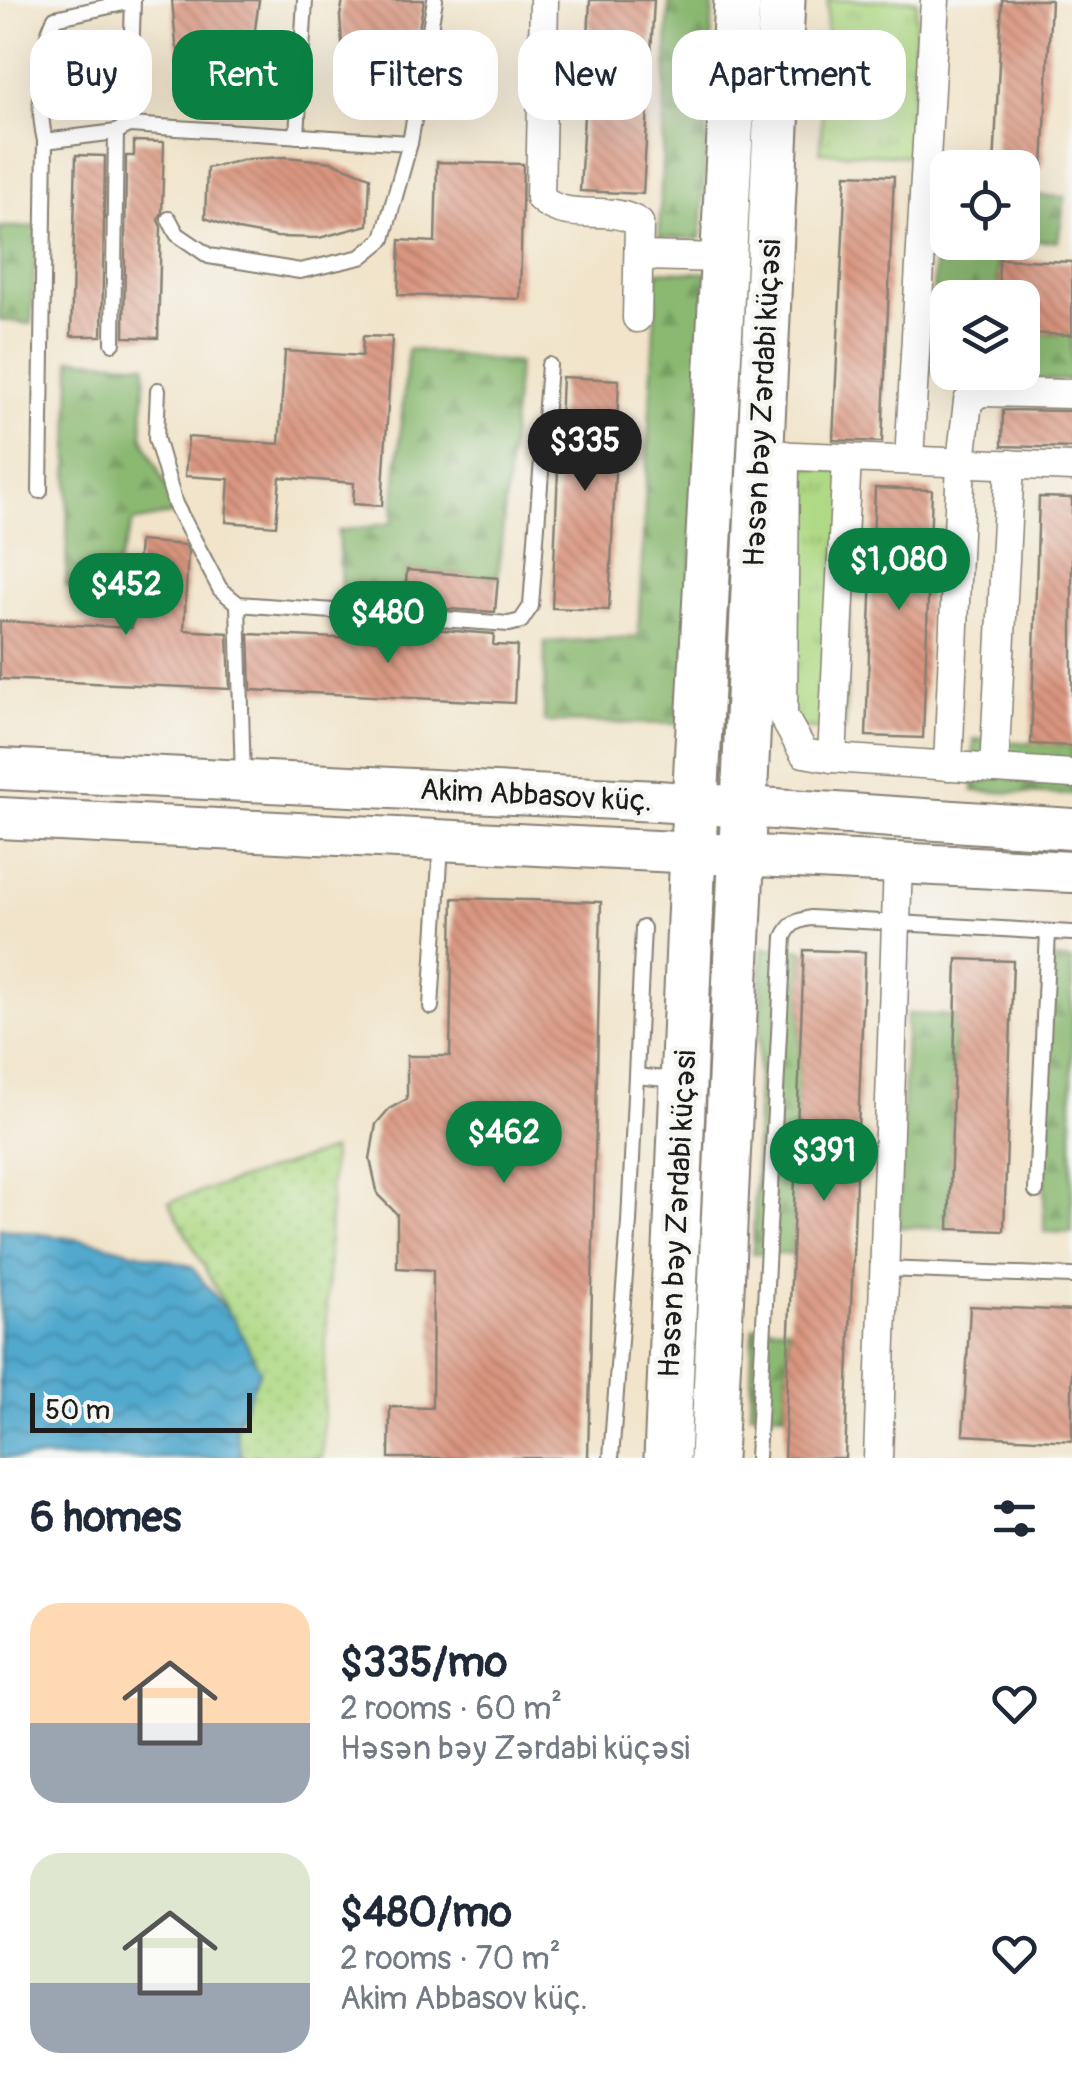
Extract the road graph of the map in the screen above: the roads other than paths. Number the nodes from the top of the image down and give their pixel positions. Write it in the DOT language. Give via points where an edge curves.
graph roads {
  1 [pos="133,0"];
  2 [pos="305,0"];
  3 [pos="435,0"];
  4 [pos="544,0"];
  5 [pos="738,0"];
  6 [pos="782,0"];
  7 [pos="935,0"];
  8 [pos="122,129"];
  9 [pos="297,136"];
  10 [pos="45,140"];
  11 [pos="410,142"];
  12 [pos="169,220"];
  13 [pos="640,256"];
  14 [pos="724,258"];
  15 [pos="637,318"];
  16 [pos="113,342"];
  17 [pos="549,365"];
  18 [pos="158,390"];
  19 [pos="1072,394"];
  20 [pos="772,455"];
  21 [pos="846,458"];
  22 [pos="910,460"];
  23 [pos="960,462"];
  24 [pos="1010,464"];
  25 [pos="1072,467"];
  26 [pos="40,491"];
  27 [pos="238,604"];
  28 [pos="832,758"];
  29 [pos="948,766"];
  30 [pos="0,769"];
  31 [pos="994,770"];
  32 [pos="1072,774"];
  33 [pos="244,780"];
  34 [pos="695,804"];
  35 [pos="744,807"];
  36 [pos="0,818"];
  37 [pos="1072,828"];
  38 [pos="241,829"];
  39 [pos="441,840"];
  40 [pos="693,851"];
  41 [pos="742,854"];
  42 [pos="898,863"];
  43 [pos="1072,872"];
  44 [pos="896,925"];
  45 [pos="643,928"];
  46 [pos="1048,932"];
  47 [pos="1072,933"];
  48 [pos="432,1006"];
  49 [pos="636,1076"];
  50 [pos="683,1081"];
  51 [pos="1036,1191"];
  52 [pos="884,1268"];
  53 [pos="1072,1276"];
  54 [pos="611,1458"];
  55 [pos="666,1458"];
  56 [pos="713,1458"];
  57 [pos="758,1458"];
  58 [pos="878,1458"];
  1 -- 8 [label="lane"];
  1 -- 10 [label="lane" via="55,18 46,34"];
  2 -- 9 [label="lane"];
  3 -- 11 [label="lane"];
  4 -- 13 [label="street" via="540,198 576,213 628,216 639,223"];
  5 -- 14 [label="main road, Həsən bəy Zərdabi küçəsi"];
  6 -- 20 [label="main road, Həsən bəy Zərdabi küçəsi"];
  7 -- 22 [label="street"];
  8 -- 9 [label="lane"];
  8 -- 10 [label="lane"];
  8 -- 16 [label="lane"];
  9 -- 11 [label="lane"];
  10 -- 26 [label="lane"];
  11 -- 12 [label="lane" via="383,239 360,257 300,272 250,265 209,256"];
  13 -- 14 [label="street"];
  13 -- 15 [label="street"];
  14 -- 34 [label="main road, Həsən bəy Zərdabi küçəsi"];
  17 -- 27 [label="lane" via="531,606 521,621"];
  18 -- 27 [label="lane" via="156,438 176,504 220,588"];
  19 -- 23 [label="street" via="980,392 968,401"];
  20 -- 21 [label="street"];
  20 -- 28 [label="street" via="783,716 804,753"];
  20 -- 35 [label="main road, Həsən bəy Zərdabi küçəsi"];
  21 -- 22 [label="street"];
  21 -- 28 [label="street"];
  22 -- 23 [label="street"];
  23 -- 24 [label="street"];
  23 -- 29 [label="street"];
  24 -- 25 [label="street"];
  24 -- 31 [label="street"];
  27 -- 33 [label="lane"];
  28 -- 29 [label="street"];
  29 -- 31 [label="street"];
  30 -- 33 [label="main road, Akim Abbasov küç."];
  31 -- 32 [label="street"];
  33 -- 34 [label="main road, Akim Abbasov küç."];
  33 -- 38 [label="main road"];
  34 -- 35 [label="main road, Akim Abbasov küç."];
  34 -- 40 [label="main road, Həsən bəy Zərdabi küçəsi"];
  35 -- 37 [label="main road, Akim Abbasov küç."];
  35 -- 41 [label="main road, Həsən bəy Zərdabi küçəsi"];
  36 -- 38 [label="main road, Akim Abbasov küç."];
  38 -- 39 [label="main road, Akim Abbasov küç."];
  39 -- 40 [label="main road, Akim Abbasov küç."];
  39 -- 48 [label="lane"];
  40 -- 41 [label="main road, Akim Abbasov küç."];
  40 -- 50 [label="main road, Həsən bəy Zərdabi küçəsi"];
  41 -- 42 [label="main road, Akim Abbasov küç."];
  41 -- 56 [label="main road, Həsən bəy Zərdabi küçəsi"];
  42 -- 43 [label="main road, Akim Abbasov küç."];
  42 -- 44 [label="street"];
  44 -- 46 [label="lane"];
  44 -- 52 [label="street"];
  44 -- 57 [label="lane" via="810,918 795,921 784,937"];
  45 -- 49 [label="lane"];
  46 -- 47 [label="lane"];
  46 -- 51 [label="lane"];
  49 -- 50 [label="lane"];
  49 -- 54 [label="lane"];
  50 -- 55 [label="main road, Həsən bəy Zərdabi küçəsi"];
  52 -- 53 [label="lane"];
  52 -- 58 [label="street"];
}
